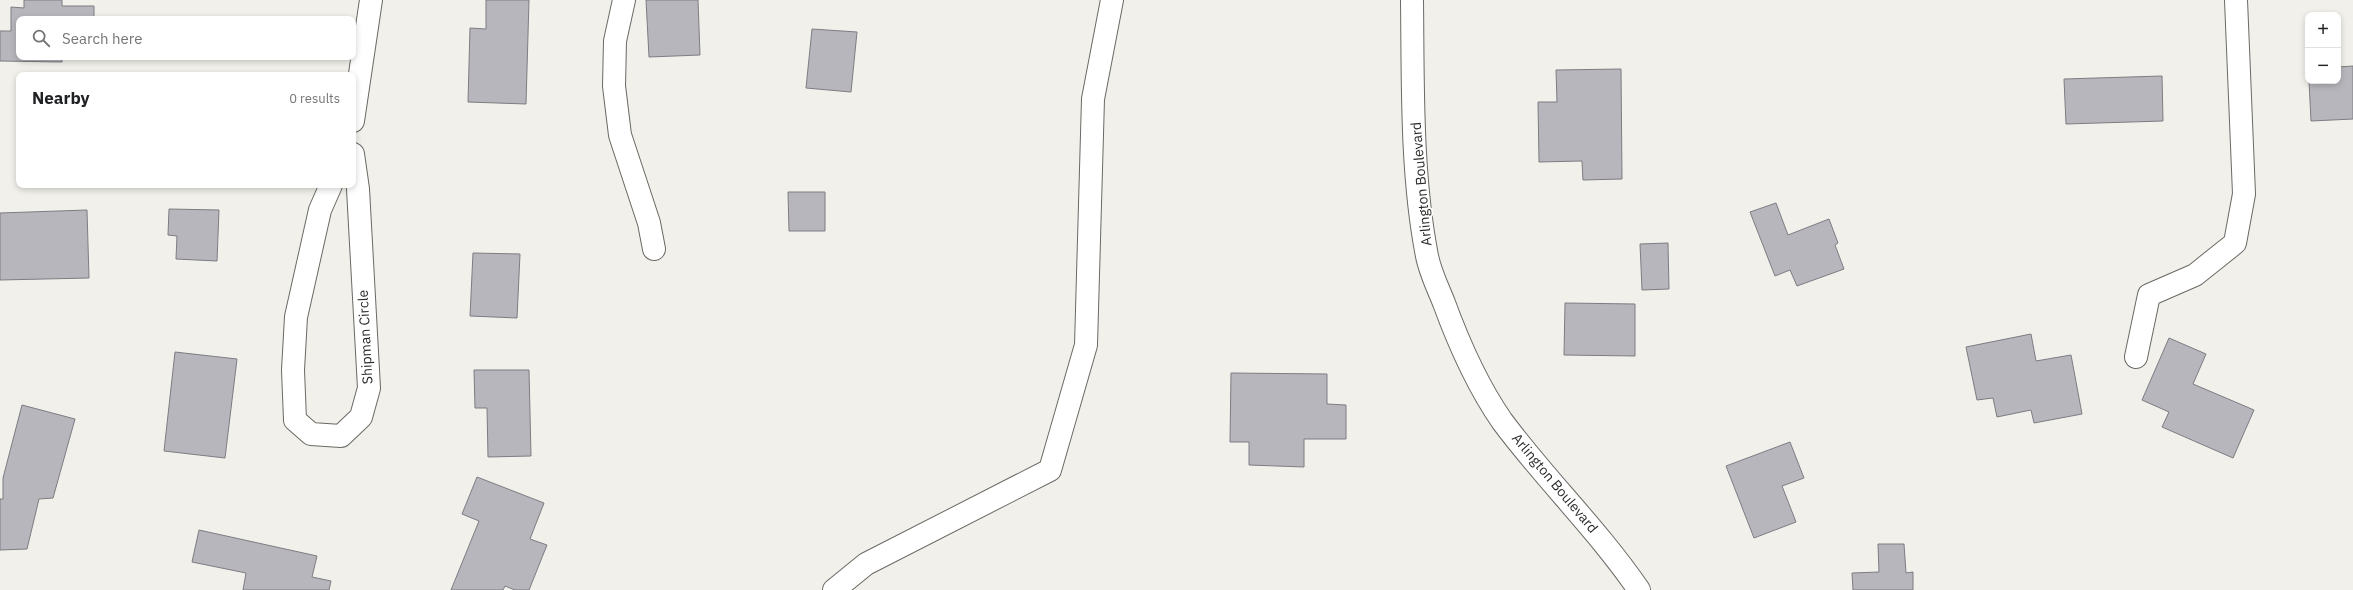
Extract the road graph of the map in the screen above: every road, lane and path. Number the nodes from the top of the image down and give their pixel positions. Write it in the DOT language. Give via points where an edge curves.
graph roads {
  1 [pos="371,0"];
  2 [pos="624,0"];
  3 [pos="1112,0"];
  4 [pos="1412,0"];
  5 [pos="2236,0"];
  6 [pos="356,101"];
  7 [pos="356,175"];
  8 [pos="330,188"];
  9 [pos="654,249"];
  10 [pos="2136,357"];
  11 [pos="834,590"];
  12 [pos="1639,590"];
  1 -- 6 [label="street"];
  2 -- 9 [label="street" via="615,41 614,86 620,135 649,223"];
  3 -- 11 [label="street" via="1092,99 1086,345 1050,470 866,564"];
  4 -- 12 [label="street, Arlington Boulevard" via="1418,182 1427,258 1438,289 1476,378 1502,420 1619,560"];
  5 -- 10 [label="street" via="2244,194 2235,242 2195,275 2149,295"];
  7 -- 8 [label="street, Shipman Circle" via="369,388 361,417 341,436 310,434 295,420 293,370 296,317 320,210"];
}
